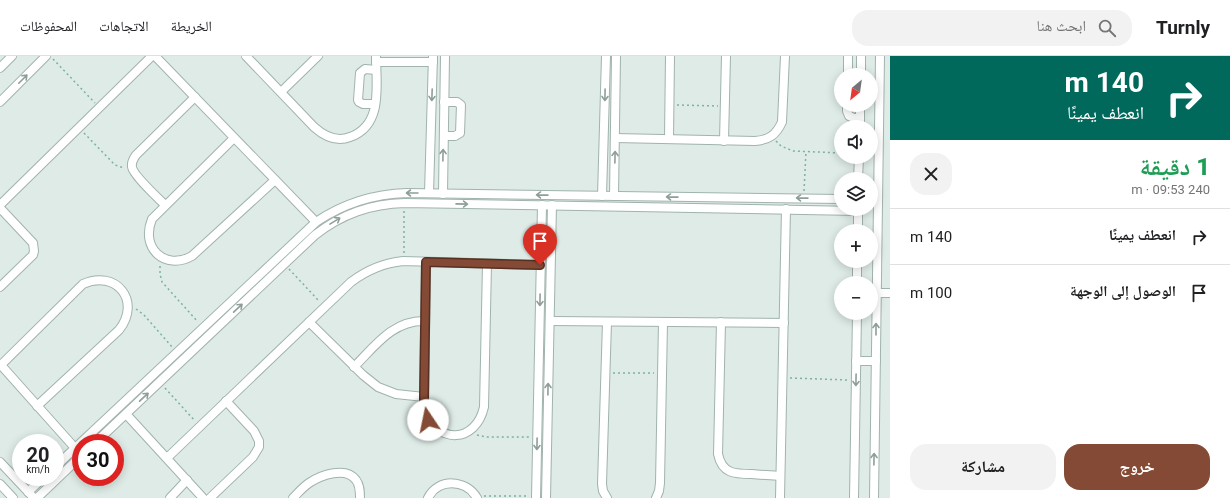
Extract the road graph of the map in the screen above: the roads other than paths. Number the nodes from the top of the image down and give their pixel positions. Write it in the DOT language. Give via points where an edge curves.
graph roads {
  1 [pos="12,56"];
  2 [pos="46,56"];
  3 [pos="152,56"];
  4 [pos="155,56"];
  5 [pos="246,56"];
  6 [pos="318,56"];
  7 [pos="445,56"];
  8 [pos="606,56"];
  9 [pos="616,56"];
  10 [pos="670,56"];
  11 [pos="726,56"];
  12 [pos="785,56"];
  13 [pos="848,56"];
  14 [pos="861,56"];
  15 [pos="880,56"];
  16 [pos="433,59"];
  17 [pos="376,62"];
  18 [pos="0,68"];
  19 [pos="848,68"];
  20 [pos="861,68"];
  21 [pos="281,92"];
  22 [pos="195,97"];
  23 [pos="0,102"];
  24 [pos="444,102"];
  25 [pos="375,104"];
  26 [pos="847,112"];
  27 [pos="860,112"];
  28 [pos="860,118"];
  29 [pos="444,136"];
  30 [pos="234,138"];
  31 [pos="615,138"];
  32 [pos="669,139"];
  33 [pos="724,141"];
  34 [pos="275,180"];
  35 [pos="430,193"];
  36 [pos="443,194"];
  37 [pos="602,196"];
  38 [pos="614,196"];
  39 [pos="834,199"];
  40 [pos="0,205"];
  41 [pos="165,205"];
  42 [pos="542,205"];
  43 [pos="552,206"];
  44 [pos="0,208"];
  45 [pos="786,210"];
  46 [pos="834,210"];
  47 [pos="316,222"];
  48 [pos="426,262"];
  49 [pos="487,264"];
  50 [pos="540,265"];
  51 [pos="876,276"];
  52 [pos="0,287"];
  53 [pos="878,293"];
  54 [pos="890,294"];
  55 [pos="857,320"];
  56 [pos="876,320"];
  57 [pos="425,321"];
  58 [pos="550,321"];
  59 [pos="309,322"];
  60 [pos="607,322"];
  61 [pos="663,322"];
  62 [pos="720,322"];
  63 [pos="784,323"];
  64 [pos="856,360"];
  65 [pos="876,361"];
  66 [pos="0,365"];
  67 [pos="354,367"];
  68 [pos="424,397"];
  69 [pos="226,401"];
  70 [pos="37,406"];
  71 [pos="126,414"];
  72 [pos="537,422"];
  73 [pos="547,423"];
  74 [pos="90,434"];
  75 [pos="105,434"];
  76 [pos="72,445"];
  77 [pos="72,451"];
  78 [pos="64,458"];
  79 [pos="167,458"];
  80 [pos="0,462"];
  81 [pos="72,464"];
  82 [pos="780,476"];
  83 [pos="187,480"];
  84 [pos="0,484"];
  85 [pos="34,486"];
  86 [pos="28,492"];
  87 [pos="477,497"];
  88 [pos="536,497"];
  89 [pos="13,498"];
  90 [pos="35,498"];
  91 [pos="170,498"];
  92 [pos="203,498"];
  93 [pos="210,498"];
  94 [pos="293,498"];
  95 [pos="360,498"];
  96 [pos="428,498"];
  97 [pos="546,498"];
  98 [pos="607,498"];
  99 [pos="656,498"];
  100 [pos="780,498"];
  101 [pos="854,498"];
  102 [pos="874,498"];
  1 -- 18 [label="street"];
  23 -- 2 [label="street, one-way"];
  3 -- 40 [label="street"];
  4 -- 22 [label="street"];
  5 -- 21 [label="street"];
  6 -- 21 [label="street"];
  7 -- 24 [label="street"];
  8 -- 37 [label="street, one-way"];
  9 -- 31 [label="street"];
  10 -- 32 [label="street"];
  11 -- 33 [label="street"];
  12 -- 33 [label="street" via="782,122 778,130 764,140"];
  13 -- 19 [label="street"];
  14 -- 20 [label="street"];
  15 -- 51 [label="street"];
  16 -- 17 [label="street"];
  16 -- 35 [label="street, one-way"];
  17 -- 25 [label="street"];
  17 -- 25 [label="street" via="360,72 358,100 363,104"];
  21 -- 25 [label="street" via="321,133 339,139 348,138 364,129 374,113"];
  22 -- 30 [label="street"];
  22 -- 41 [label="street" via="134,158 132,167 136,174"];
  24 -- 29 [label="street"];
  24 -- 29 [label="street" via="457,102 461,105 460,133 455,136"];
  26 -- 28 [label="street" via="849,116"];
  27 -- 28 [label="street"];
  36 -- 29 [label="street, one-way"];
  30 -- 34 [label="street"];
  30 -- 41 [label="street"];
  31 -- 32 [label="street"];
  38 -- 31 [label="street, one-way"];
  32 -- 33 [label="street"];
  34 -- 41 [label="street" via="186,260 170,261 163,258 152,248 149,241 149,226 152,219"];
  34 -- 47 [label="street"];
  35 -- 36 [label="street"];
  35 -- 47 [label="street, one-way" via="393,193 366,198 340,208"];
  37 -- 36 [label="street, one-way"];
  37 -- 38 [label="street"];
  39 -- 38 [label="street, one-way"];
  42 -- 43 [label="street"];
  42 -- 50 [label="street"];
  71 -- 42 [label="street, one-way" via="316,235 338,219 364,208 405,203"];
  43 -- 45 [label="street"];
  43 -- 58 [label="street"];
  44 -- 52 [label="street" via="31,240 34,247 33,254"];
  45 -- 46 [label="street"];
  45 -- 63 [label="street"];
  47 -- 74 [label="street"];
  48 -- 49 [label="street"];
  48 -- 57 [label="street"];
  48 -- 59 [label="street" via="403,261 381,265 360,275"];
  49 -- 50 [label="street"];
  49 -- 68 [label="street" via="482,416 470,431 451,435 434,427 428,420 424,410"];
  50 -- 72 [label="street, one-way"];
  53 -- 54 [label="street"];
  55 -- 64 [label="street"];
  65 -- 56 [label="street, one-way"];
  57 -- 67 [label="street" via="409,322 395,328"];
  57 -- 68 [label="street"];
  58 -- 60 [label="street"];
  73 -- 58 [label="street, one-way"];
  59 -- 67 [label="street"];
  59 -- 69 [label="street"];
  60 -- 61 [label="street"];
  60 -- 98 [label="street" via="602,484"];
  61 -- 62 [label="street"];
  61 -- 99 [label="street" via="660,483"];
  62 -- 63 [label="street"];
  62 -- 82 [label="street" via="719,460 722,466 732,473"];
  63 -- 82 [label="street"];
  64 -- 65 [label="street"];
  64 -- 101 [label="street, one-way"];
  102 -- 65 [label="street, one-way"];
  66 -- 70 [label="street"];
  66 -- 70 [label="street" via="83,284 99,279 116,284 122,290 128,306 128,315 119,330"];
  67 -- 68 [label="street" via="370,382 387,391 405,396"];
  69 -- 79 [label="street"];
  69 -- 93 [label="street" via="254,431 259,447 253,457"];
  70 -- 76 [label="street"];
  71 -- 75 [label="street"];
  71 -- 79 [label="street"];
  72 -- 73 [label="street"];
  72 -- 88 [label="street, one-way"];
  73 -- 97 [label="street"];
  77 -- 78 [label="street"];
  79 -- 83 [label="street"];
  80 -- 86 [label="street"];
  81 -- 90 [label="street"];
  82 -- 100 [label="street"];
  83 -- 91 [label="street"];
  83 -- 92 [label="street"];
  84 -- 89 [label="street"];
  85 -- 86 [label="street"];
  86 -- 90 [label="street"];
  87 -- 96 [label="street" via="464,486 448,483 434,490"];
  94 -- 95 [label="street" via="315,480 342,473 348,474 359,484"];
}
